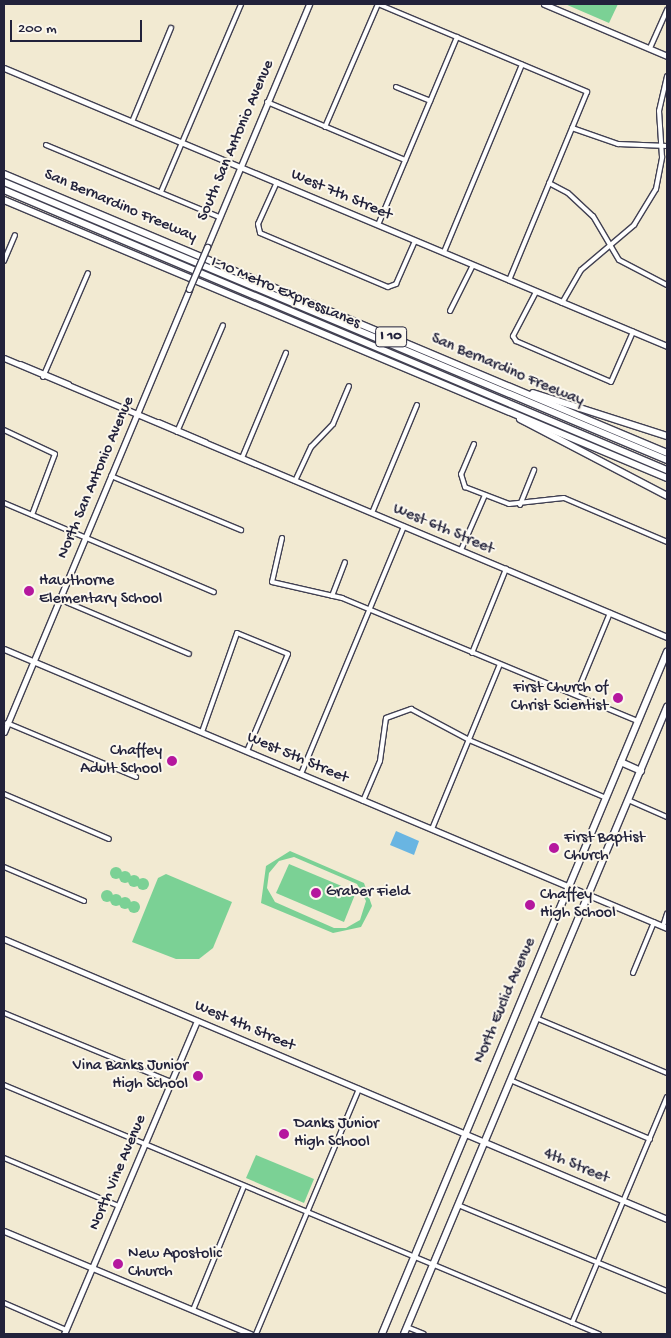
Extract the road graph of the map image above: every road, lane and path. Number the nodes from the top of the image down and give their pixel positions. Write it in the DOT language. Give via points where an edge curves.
graph roads {
  1 [pos="241,4"];
  2 [pos="309,4"];
  3 [pos="378,4"];
  4 [pos="544,4"];
  5 [pos="667,10"];
  6 [pos="171,28"];
  7 [pos="457,37"];
  8 [pos="650,48"];
  9 [pos="667,56"];
  10 [pos="522,65"];
  11 [pos="4,68"];
  12 [pos="667,76"];
  13 [pos="396,87"];
  14 [pos="430,101"];
  15 [pos="267,102"];
  16 [pos="132,122"];
  17 [pos="326,127"];
  18 [pos="572,128"];
  19 [pos="182,143"];
  20 [pos="46,145"];
  21 [pos="662,146"];
  22 [pos="667,146"];
  23 [pos="405,160"];
  24 [pos="240,167"];
  25 [pos="4,174"];
  26 [pos="4,182"];
  27 [pos="277,182"];
  28 [pos="550,183"];
  29 [pos="4,190"];
  30 [pos="161,192"];
  31 [pos="4,200"];
  32 [pos="219,217"];
  33 [pos="378,225"];
  34 [pos="15,234"];
  35 [pos="415,241"];
  36 [pos="610,247"];
  37 [pos="444,252"];
  38 [pos="4,262"];
  39 [pos="473,265"];
  40 [pos="88,273"];
  41 [pos="509,280"];
  42 [pos="667,285"];
  43 [pos="190,288"];
  44 [pos="536,292"];
  45 [pos="562,303"];
  46 [pos="450,311"];
  47 [pos="223,325"];
  48 [pos="633,332"];
  49 [pos="667,346"];
  50 [pos="286,353"];
  51 [pos="4,358"];
  52 [pos="44,375"];
  53 [pos="501,383"];
  54 [pos="349,386"];
  55 [pos="417,405"];
  56 [pos="509,411"];
  57 [pos="137,414"];
  58 [pos="4,430"];
  59 [pos="178,430"];
  60 [pos="667,436"];
  61 [pos="474,444"];
  62 [pos="667,453"];
  63 [pos="242,458"];
  64 [pos="667,460"];
  65 [pos="534,470"];
  66 [pos="667,470"];
  67 [pos="111,476"];
  68 [pos="667,478"];
  69 [pos="295,481"];
  70 [pos="485,495"];
  71 [pos="667,496"];
  72 [pos="4,503"];
  73 [pos="520,505"];
  74 [pos="372,513"];
  75 [pos="32,515"];
  76 [pos="404,527"];
  77 [pos="241,530"];
  78 [pos="86,537"];
  79 [pos="282,538"];
  80 [pos="665,542"];
  81 [pos="460,550"];
  82 [pos="345,562"];
  83 [pos="506,570"];
  84 [pos="214,592"];
  85 [pos="332,596"];
  86 [pos="59,600"];
  87 [pos="370,610"];
  88 [pos="610,613"];
  89 [pos="667,637"];
  90 [pos="4,649"];
  91 [pos="472,652"];
  92 [pos="667,652"];
  93 [pos="189,654"];
  94 [pos="33,661"];
  95 [pos="500,664"];
  96 [pos="576,696"];
  97 [pos="667,707"];
  98 [pos="665,717"];
  99 [pos="638,721"];
  100 [pos="7,723"];
  101 [pos="4,732"];
  102 [pos="202,732"];
  103 [pos="469,740"];
  104 [pos="247,751"];
  105 [pos="621,762"];
  106 [pos="641,771"];
  107 [pos="301,774"];
  108 [pos="136,777"];
  109 [pos="4,794"];
  110 [pos="606,798"];
  111 [pos="628,800"];
  112 [pos="363,801"];
  113 [pos="667,817"];
  114 [pos="432,830"];
  115 [pos="109,839"];
  116 [pos="4,867"];
  117 [pos="570,886"];
  118 [pos="589,894"];
  119 [pos="84,900"];
  120 [pos="667,914"];
  121 [pos="654,922"];
  122 [pos="665,927"];
  123 [pos="4,939"];
  124 [pos="633,973"];
  125 [pos="4,1013"];
  126 [pos="536,1018"];
  127 [pos="196,1021"];
  128 [pos="667,1073"];
  129 [pos="510,1080"];
  130 [pos="171,1082"];
  131 [pos="4,1085"];
  132 [pos="359,1089"];
  133 [pos="667,1097"];
  134 [pos="465,1134"];
  135 [pos="475,1138"];
  136 [pos="650,1139"];
  137 [pos="484,1142"];
  138 [pos="144,1144"];
  139 [pos="4,1158"];
  140 [pos="244,1186"];
  141 [pos="624,1200"];
  142 [pos="458,1205"];
  143 [pos="119,1206"];
  144 [pos="307,1213"];
  145 [pos="667,1219"];
  146 [pos="4,1230"];
  147 [pos="414,1258"];
  148 [pos="598,1262"];
  149 [pos="433,1266"];
  150 [pos="92,1268"];
  151 [pos="667,1291"];
  152 [pos="4,1303"];
  153 [pos="192,1310"];
  154 [pos="572,1322"];
  155 [pos="407,1327"];
  156 [pos="65,1332"];
  157 [pos="250,1334"];
  158 [pos="256,1334"];
  159 [pos="382,1334"];
  160 [pos="404,1334"];
  161 [pos="424,1334"];
  162 [pos="599,1334"];
  1 -- 19 [label="street"];
  2 -- 15 [label="street, South San Antonio Avenue"];
  3 -- 7 [label="street"];
  3 -- 17 [label="street"];
  4 -- 8 [label="street"];
  5 -- 8 [label="street"];
  6 -- 16 [label="street"];
  7 -- 10 [label="street"];
  7 -- 14 [label="street"];
  8 -- 9 [label="street"];
  10 -- 18 [label="street" via="587,92"];
  10 -- 37 [label="street"];
  11 -- 16 [label="street, West 7th Street"];
  12 -- 21 [label="street" via="659,111"];
  13 -- 14 [label="street"];
  14 -- 23 [label="street"];
  15 -- 17 [label="street"];
  15 -- 24 [label="street, South San Antonio Avenue"];
  16 -- 19 [label="street, West 7th Street"];
  17 -- 23 [label="street"];
  18 -- 21 [label="street" via="618,144"];
  18 -- 28 [label="street"];
  19 -- 24 [label="street, West 7th Street"];
  19 -- 30 [label="street"];
  20 -- 30 [label="street"];
  21 -- 22 [label="street"];
  21 -- 36 [label="street" via="662,169 650,202"];
  23 -- 33 [label="street"];
  24 -- 27 [label="street, West 7th Street"];
  24 -- 32 [label="street, South San Antonio Avenue"];
  25 -- 53 [label="highway, San Bernardino Freeway / I 10"];
  26 -- 64 [label="highway, I-10 Metro ExpressLanes"];
  27 -- 33 [label="street, West 7th Street"];
  27 -- 35 [label="street" via="258,230 392,287"];
  28 -- 36 [label="street" via="581,204"];
  28 -- 41 [label="street"];
  29 -- 66 [label="highway, I-10 Metro ExpressLanes"];
  30 -- 32 [label="street"];
  31 -- 56 [label="highway, I 10"];
  32 -- 43 [label="street, South San Antonio Avenue, bridge"];
  33 -- 35 [label="street, West 7th Street"];
  34 -- 38 [label="street"];
  35 -- 37 [label="street, West 7th Street"];
  36 -- 42 [label="street" via="630,268"];
  36 -- 45 [label="street" via="581,270"];
  37 -- 39 [label="street, West 7th Street"];
  39 -- 41 [label="street, West 7th Street"];
  39 -- 46 [label="street"];
  40 -- 52 [label="street"];
  41 -- 44 [label="street, West 7th Street"];
  43 -- 57 [label="street, North San Antonio Avenue"];
  44 -- 45 [label="street, West 7th Street"];
  44 -- 48 [label="street" via="514,336 516,341 611,382"];
  45 -- 48 [label="street, West 7th Street"];
  47 -- 59 [label="street"];
  48 -- 49 [label="street, West 7th Street"];
  50 -- 63 [label="street"];
  51 -- 52 [label="street, West 6th Street"];
  52 -- 57 [label="street, West 6th Street"];
  53 -- 60 [label="highway"];
  53 -- 62 [label="highway, San Bernardino Freeway / I 10"];
  54 -- 69 [label="street" via="333,424 311,447"];
  55 -- 74 [label="street"];
  56 -- 68 [label="highway, I 10"];
  56 -- 71 [label="highway" via="537,431"];
  57 -- 59 [label="street, West 6th Street"];
  57 -- 67 [label="street, North San Antonio Avenue"];
  58 -- 75 [label="street" via="52,450 56,457"];
  59 -- 63 [label="street, West 6th Street"];
  61 -- 70 [label="street" via="460,479 465,487"];
  63 -- 69 [label="street, West 6th Street"];
  65 -- 73 [label="street"];
  67 -- 77 [label="street"];
  67 -- 78 [label="street, North San Antonio Avenue"];
  69 -- 74 [label="street, West 6th Street"];
  70 -- 73 [label="street"];
  70 -- 81 [label="street"];
  72 -- 75 [label="street"];
  73 -- 80 [label="street" via="564,498"];
  74 -- 76 [label="street, West 6th Street"];
  75 -- 78 [label="street"];
  76 -- 81 [label="street, West 6th Street"];
  76 -- 87 [label="street"];
  78 -- 84 [label="street"];
  78 -- 86 [label="street, North San Antonio Avenue"];
  79 -- 85 [label="street" via="272,582"];
  81 -- 83 [label="street, West 6th Street"];
  82 -- 85 [label="street"];
  83 -- 88 [label="street, West 6th Street"];
  83 -- 91 [label="street"];
  85 -- 87 [label="street"];
  86 -- 93 [label="street"];
  86 -- 94 [label="street, North San Antonio Avenue"];
  87 -- 91 [label="street"];
  87 -- 107 [label="street"];
  88 -- 89 [label="street, West 6th Street"];
  88 -- 96 [label="street"];
  90 -- 94 [label="street, West 5th Street"];
  91 -- 95 [label="street"];
  92 -- 99 [label="main road, North Euclid Avenue"];
  94 -- 100 [label="street, North San Antonio Avenue"];
  94 -- 102 [label="street, West 5th Street"];
  95 -- 96 [label="street"];
  95 -- 103 [label="street"];
  96 -- 99 [label="street"];
  97 -- 98 [label="main road"];
  98 -- 106 [label="main road"];
  99 -- 105 [label="main road, North Euclid Avenue"];
  100 -- 101 [label="street, North San Antonio Avenue"];
  100 -- 108 [label="street"];
  102 -- 104 [label="street, West 5th Street"];
  102 -- 104 [label="street" via="236,633 288,654"];
  103 -- 110 [label="street"];
  103 -- 112 [label="street" via="419,711 394,712 382,728 382,754"];
  103 -- 114 [label="street"];
  104 -- 107 [label="street, West 5th Street"];
  105 -- 106 [label="main road"];
  105 -- 110 [label="main road, North Euclid Avenue"];
  106 -- 111 [label="main road"];
  107 -- 112 [label="street, West 5th Street"];
  109 -- 115 [label="street"];
  110 -- 117 [label="main road, North Euclid Avenue"];
  111 -- 113 [label="street"];
  111 -- 118 [label="main road"];
  112 -- 114 [label="street, West 5th Street"];
  114 -- 117 [label="street, West 5th Street"];
  116 -- 119 [label="street"];
  117 -- 118 [label="street, West 5th Street"];
  117 -- 134 [label="main road, North Euclid Avenue"];
  118 -- 121 [label="street, West 5th Street"];
  118 -- 126 [label="main road"];
  120 -- 122 [label="street"];
  121 -- 122 [label="street, West 5th Street"];
  121 -- 124 [label="street"];
  123 -- 127 [label="street, West 4th Street"];
  125 -- 130 [label="street"];
  126 -- 128 [label="street"];
  126 -- 129 [label="main road"];
  127 -- 130 [label="street, North Vine Avenue"];
  127 -- 132 [label="street, West 4th Street"];
  129 -- 136 [label="street"];
  129 -- 137 [label="main road"];
  130 -- 138 [label="street, North Vine Avenue"];
  131 -- 138 [label="street"];
  132 -- 134 [label="street, West 4th Street"];
  132 -- 144 [label="street"];
  133 -- 136 [label="street"];
  134 -- 135 [label="street, West 4th Street"];
  134 -- 147 [label="main road, North Euclid Avenue"];
  135 -- 137 [label="street, 4th Street"];
  136 -- 141 [label="street"];
  137 -- 141 [label="street, 4th Street"];
  137 -- 142 [label="main road"];
  138 -- 140 [label="street"];
  138 -- 143 [label="street, North Vine Avenue"];
  139 -- 143 [label="street"];
  140 -- 144 [label="street"];
  140 -- 153 [label="street"];
  141 -- 145 [label="street, 4th Street"];
  141 -- 148 [label="street"];
  142 -- 148 [label="street"];
  142 -- 149 [label="main road"];
  143 -- 150 [label="street, North Vine Avenue"];
  144 -- 147 [label="street"];
  144 -- 158 [label="street"];
  146 -- 150 [label="street"];
  147 -- 149 [label="street"];
  147 -- 159 [label="main road, North Euclid Avenue"];
  148 -- 151 [label="street"];
  148 -- 154 [label="street"];
  149 -- 154 [label="street"];
  149 -- 155 [label="main road"];
  150 -- 153 [label="street"];
  150 -- 156 [label="street, North Vine Avenue"];
  152 -- 156 [label="street"];
  153 -- 157 [label="street"];
  154 -- 162 [label="street"];
  155 -- 160 [label="main road"];
  155 -- 161 [label="street"];
}
